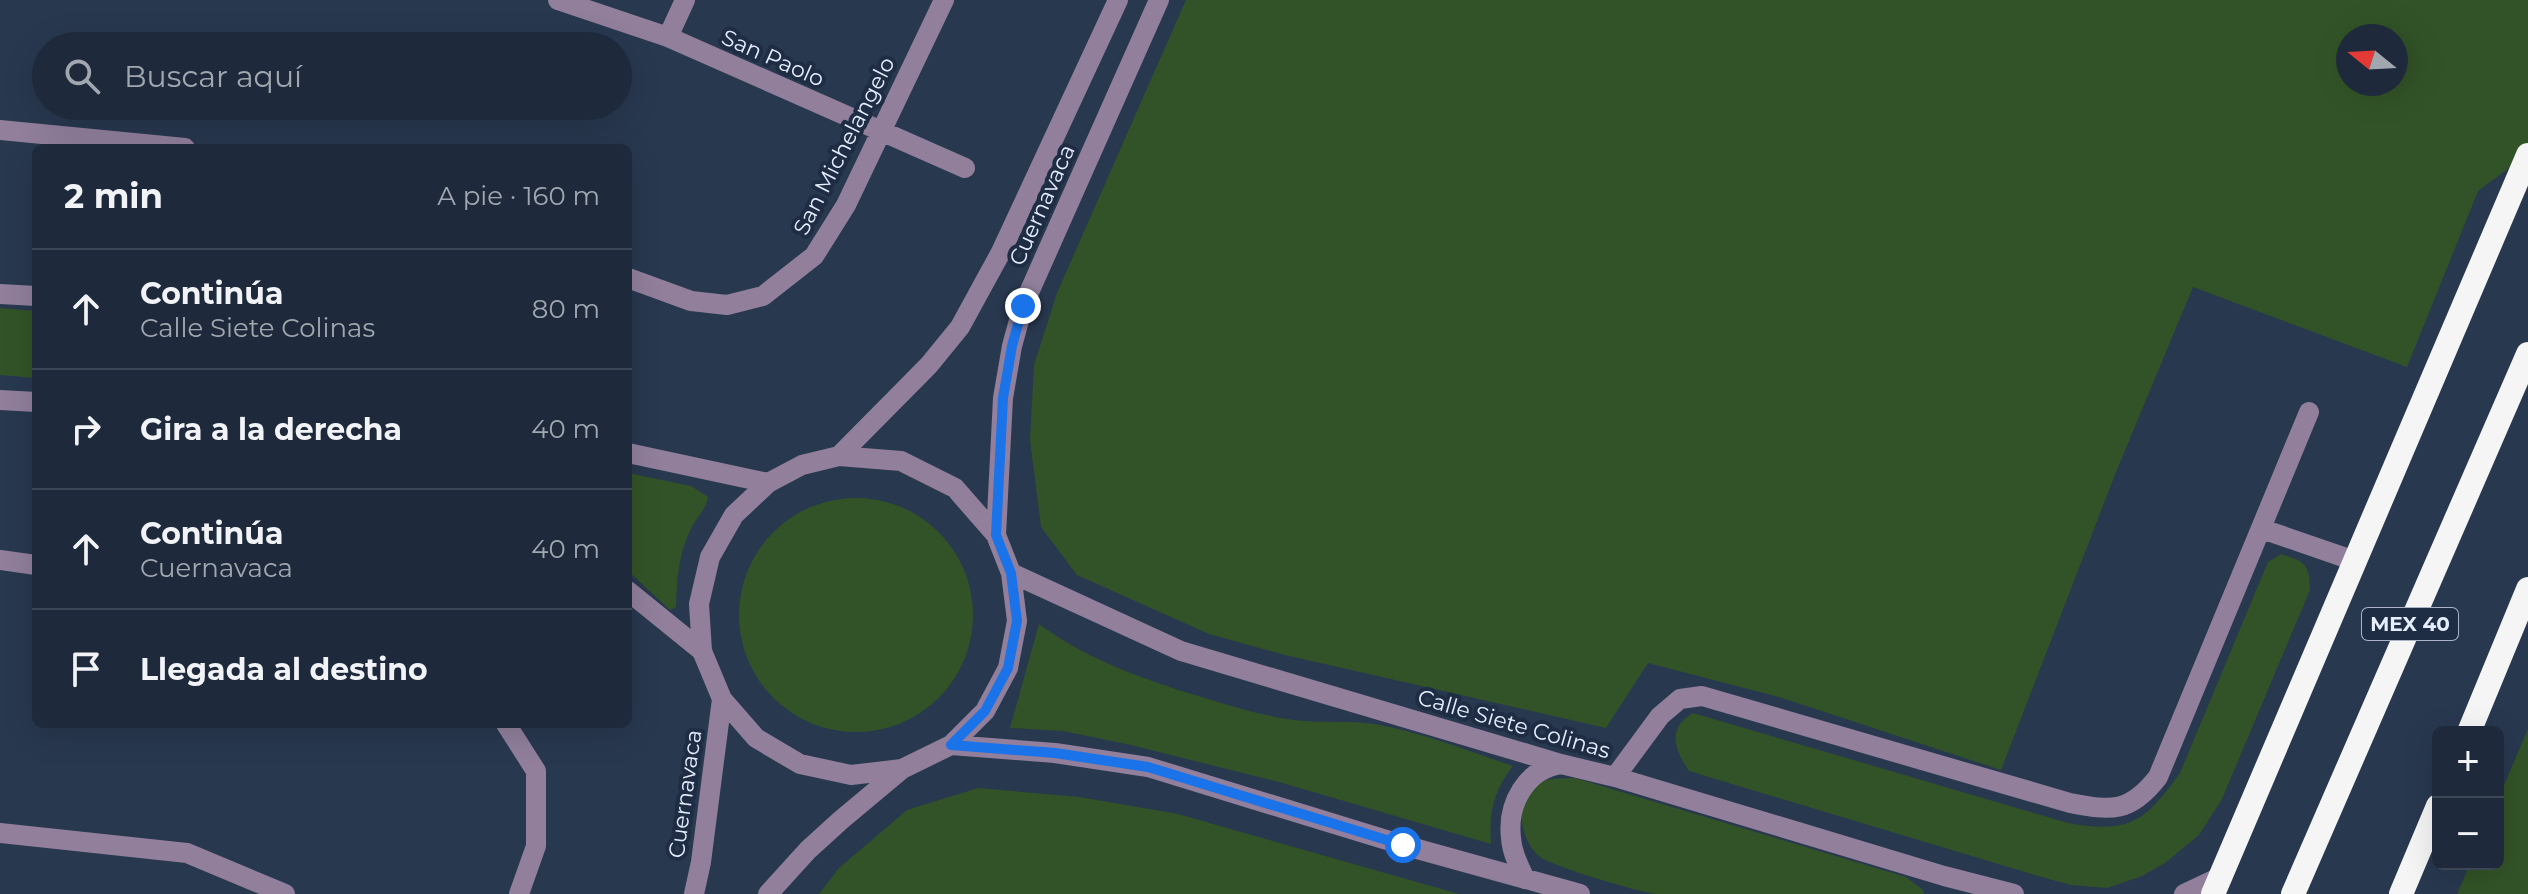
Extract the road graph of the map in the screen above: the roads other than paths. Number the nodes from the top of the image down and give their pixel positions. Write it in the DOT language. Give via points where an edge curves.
graph roads {
  1 [pos="558,0"];
  2 [pos="685,0"];
  3 [pos="944,0"];
  4 [pos="1118,0"];
  5 [pos="1159,0"];
  6 [pos="668,37"];
  7 [pos="0,130"];
  8 [pos="883,132"];
  9 [pos="144,144"];
  10 [pos="2528,155"];
  11 [pos="965,168"];
  12 [pos="632,279"];
  13 [pos="0,294"];
  14 [pos="32,296"];
  15 [pos="2528,354"];
  16 [pos="0,400"];
  17 [pos="32,402"];
  18 [pos="2309,412"];
  19 [pos="632,454"];
  20 [pos="839,456"];
  21 [pos="768,483"];
  22 [pos="2262,529"];
  23 [pos="996,535"];
  24 [pos="0,560"];
  25 [pos="2355,561"];
  26 [pos="32,564"];
  27 [pos="1011,573"];
  28 [pos="2528,589"];
  29 [pos="632,594"];
  30 [pos="702,651"];
  31 [pos="722,699"];
  32 [pos="2471,726"];
  33 [pos="510,728"];
  34 [pos="951,745"];
  35 [pos="1561,764"];
  36 [pos="902,769"];
  37 [pos="1615,777"];
  38 [pos="2432,820"];
  39 [pos="0,833"];
  40 [pos="1525,879"];
  41 [pos="1946,885"];
  42 [pos="2216,886"];
  43 [pos="285,894"];
  44 [pos="519,894"];
  45 [pos="694,894"];
  46 [pos="768,894"];
  47 [pos="1580,894"];
  48 [pos="2014,894"];
  49 [pos="2184,894"];
  50 [pos="2293,894"];
  51 [pos="2401,894"];
  1 -- 6 [label="street, San Paolo"];
  2 -- 6 [label="street"];
  3 -- 8 [label="street, San Michelangelo"];
  4 -- 20 [label="street, Cuernavaca" via="1001,252 960,327"];
  5 -- 23 [label="street, Cuernavaca" via="1023,306 1003,398"];
  6 -- 8 [label="street, San Paolo"];
  7 -- 9 [label="street"];
  8 -- 11 [label="street, San Paolo"];
  8 -- 12 [label="street, San Michelangelo" via="814,256 763,296 727,305 691,301"];
  10 -- 25 [label="highway"];
  13 -- 14 [label="street"];
  15 -- 50 [label="highway, MEX 40"];
  16 -- 17 [label="street"];
  18 -- 22 [label="street"];
  19 -- 21 [label="street"];
  20 -- 21 [label="street" via="802,465"];
  20 -- 23 [label="street" via="901,461 955,488"];
  21 -- 30 [label="street" via="734,515 710,557 699,604"];
  22 -- 25 [label="street"];
  22 -- 37 [label="street" via="2158,777 2143,796 2120,807 2070,803 1702,696 1680,699 1660,716"];
  23 -- 27 [label="street"];
  24 -- 26 [label="street"];
  25 -- 42 [label="highway"];
  27 -- 34 [label="street" via="1017,621 1008,668 985,711"];
  27 -- 35 [label="street, Calle Siete Colinas" via="1181,651"];
  28 -- 32 [label="highway"];
  29 -- 30 [label="street"];
  30 -- 31 [label="street"];
  31 -- 36 [label="street" via="756,738 800,764 851,775"];
  31 -- 45 [label="street, Cuernavaca"];
  33 -- 44 [label="street" via="536,771 536,846"];
  34 -- 36 [label="street"];
  34 -- 40 [label="street" via="1148,767"];
  35 -- 37 [label="street, Calle Siete Colinas"];
  35 -- 40 [label="street" via="1536,773 1518,794 1510,837"];
  36 -- 46 [label="street" via="819,840"];
  37 -- 41 [label="street, Calle Siete Colinas"];
  38 -- 51 [label="highway"];
  39 -- 43 [label="street" via="187,853"];
  40 -- 47 [label="street"];
  41 -- 48 [label="street, Calle Siete Colinas"];
  42 -- 49 [label="street"];
}
